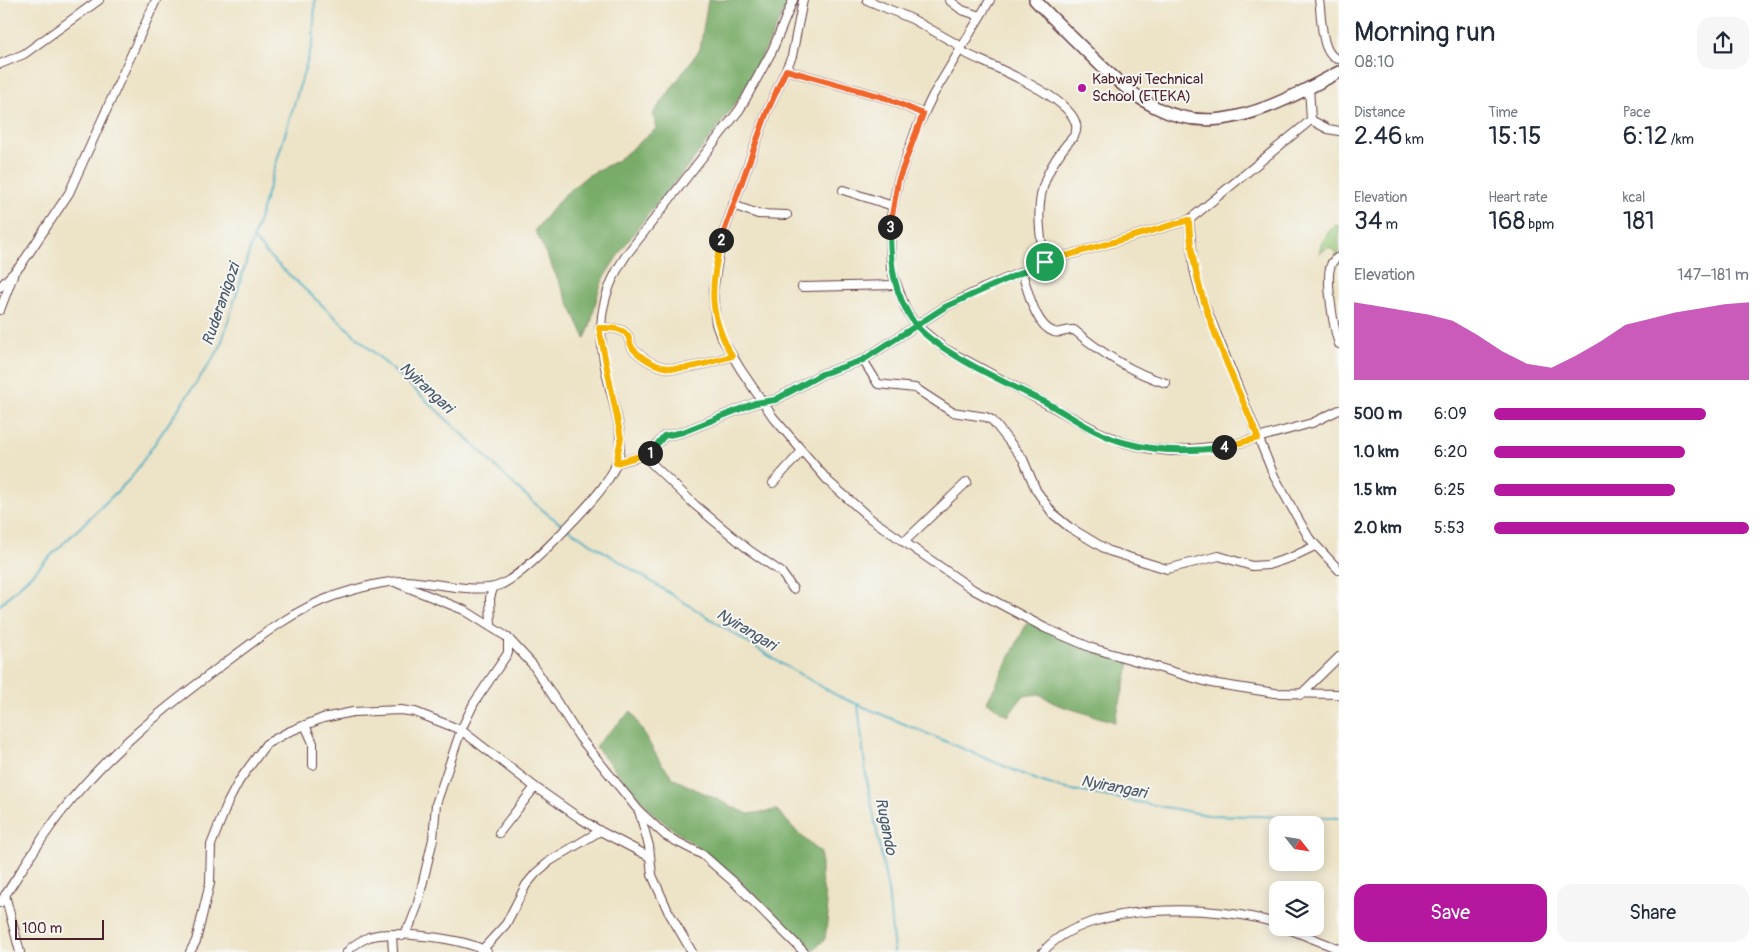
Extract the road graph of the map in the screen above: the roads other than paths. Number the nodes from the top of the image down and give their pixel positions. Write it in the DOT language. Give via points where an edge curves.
graph roads {
  1 [pos="99,0"];
  2 [pos="156,0"];
  3 [pos="793,0"];
  4 [pos="803,0"];
  5 [pos="867,0"];
  6 [pos="949,0"];
  7 [pos="990,0"];
  8 [pos="1035,0"];
  9 [pos="1319,0"];
  10 [pos="980,16"];
  11 [pos="962,49"];
  12 [pos="1339,59"];
  13 [pos="0,64"];
  14 [pos="786,70"];
  15 [pos="1339,72"];
  16 [pos="1309,87"];
  17 [pos="923,114"];
  18 [pos="1311,120"];
  19 [pos="1339,131"];
  20 [pos="843,190"];
  21 [pos="733,206"];
  22 [pos="893,206"];
  23 [pos="787,215"];
  24 [pos="1189,220"];
  25 [pos="1339,257"];
  26 [pos="1045,262"];
  27 [pos="1022,273"];
  28 [pos="13,274"];
  29 [pos="895,285"];
  30 [pos="0,287"];
  31 [pos="802,287"];
  32 [pos="0,310"];
  33 [pos="916,325"];
  34 [pos="599,328"];
  35 [pos="1339,344"];
  36 [pos="732,356"];
  37 [pos="863,360"];
  38 [pos="1166,383"];
  39 [pos="762,403"];
  40 [pos="1339,410"];
  41 [pos="1258,438"];
  42 [pos="801,452"];
  43 [pos="644,456"];
  44 [pos="616,463"];
  45 [pos="967,482"];
  46 [pos="772,483"];
  47 [pos="904,542"];
  48 [pos="1315,546"];
  49 [pos="1339,570"];
  50 [pos="394,582"];
  51 [pos="493,588"];
  52 [pos="793,589"];
  53 [pos="491,626"];
  54 [pos="507,637"];
  55 [pos="1339,657"];
  56 [pos="1300,694"];
  57 [pos="1339,694"];
  58 [pos="305,725"];
  59 [pos="461,730"];
  60 [pos="312,765"];
  61 [pos="535,787"];
  62 [pos="639,811"];
  63 [pos="600,831"];
  64 [pos="499,833"];
  65 [pos="650,857"];
  66 [pos="5,895"];
  67 [pos="0,903"];
  68 [pos="1269,922"];
  69 [pos="392,936"];
  70 [pos="402,936"];
  71 [pos="1306,936"];
  72 [pos="1339,949"];
  73 [pos="485,951"];
  74 [pos="20,952"];
  75 [pos="190,952"];
  76 [pos="347,952"];
  77 [pos="393,952"];
  78 [pos="692,952"];
  79 [pos="804,952"];
  80 [pos="1043,952"];
  1 -- 13 [label="street" via="24,54"];
  2 -- 28 [label="street" via="69,192"];
  3 -- 34 [label="street" via="772,51 740,108 619,266 605,296"];
  4 -- 14 [label="street"];
  5 -- 11 [label="street" via="912,20"];
  6 -- 10 [label="street" via="962,10"];
  7 -- 10 [label="street"];
  8 -- 16 [label="highway" via="1121,84 1148,105 1170,115 1197,120 1236,117"];
  9 -- 12 [label="street" via="1328,52"];
  10 -- 11 [label="street"];
  11 -- 17 [label="street"];
  11 -- 26 [label="street" via="1051,96 1076,125 1077,132 1049,169 1040,193 1041,242"];
  14 -- 17 [label="street" via="886,98"];
  14 -- 21 [label="street"];
  15 -- 16 [label="highway"];
  16 -- 18 [label="street"];
  17 -- 22 [label="street" via="904,161"];
  18 -- 19 [label="street"];
  18 -- 24 [label="street"];
  20 -- 22 [label="street"];
  21 -- 23 [label="street" via="758,214"];
  21 -- 36 [label="street" via="721,240 713,292 716,324"];
  22 -- 29 [label="street" via="890,248"];
  24 -- 26 [label="street"];
  24 -- 41 [label="street" via="1192,260 1201,296"];
  25 -- 35 [label="street" via="1334,260 1329,274"];
  26 -- 27 [label="street"];
  27 -- 33 [label="street" via="945,307"];
  27 -- 38 [label="street" via="1046,328 1058,333 1073,330 1101,351"];
  28 -- 30 [label="street"];
  28 -- 32 [label="street"];
  29 -- 31 [label="street"];
  29 -- 33 [label="street"];
  33 -- 37 [label="street"];
  33 -- 41 [label="street" via="945,349 1125,443 1177,451 1211,449"];
  34 -- 36 [label="street" via="622,330 632,348 659,367 672,370"];
  34 -- 44 [label="street" via="621,438"];
  36 -- 39 [label="street"];
  37 -- 39 [label="street" via="816,377 775,400"];
  37 -- 48 [label="street" via="878,384 915,388 952,412 992,420 1023,459 1036,490 1052,514 1110,551 1167,569 1219,556 1252,566 1268,566"];
  39 -- 42 [label="street"];
  39 -- 43 [label="street" via="664,436 652,452"];
  40 -- 41 [label="street" via="1312,423"];
  41 -- 48 [label="street" via="1284,497"];
  42 -- 46 [label="street"];
  42 -- 47 [label="street" via="858,509"];
  43 -- 44 [label="street"];
  43 -- 52 [label="street" via="695,505 781,572"];
  44 -- 51 [label="street" via="587,506 558,537 510,580"];
  45 -- 47 [label="street"];
  47 -- 56 [label="street" via="974,590 1092,648 1211,683"];
  48 -- 49 [label="street"];
  50 -- 51 [label="street"];
  50 -- 53 [label="street" via="464,610"];
  50 -- 66 [label="street" via="330,597 292,617 255,640 182,696 104,763 63,810"];
  51 -- 53 [label="street"];
  53 -- 54 [label="street"];
  54 -- 59 [label="street" via="510,644 508,653 474,703"];
  54 -- 62 [label="street" via="533,665 580,738"];
  55 -- 56 [label="street"];
  56 -- 57 [label="street"];
  58 -- 59 [label="street" via="353,712 401,710 415,712"];
  58 -- 60 [label="street" via="313,743"];
  58 -- 75 [label="street" via="266,744 228,802 211,846 210,883 196,941"];
  59 -- 61 [label="street"];
  59 -- 70 [label="street" via="436,804 433,839 417,907 410,926"];
  61 -- 63 [label="street"];
  61 -- 64 [label="street"];
  62 -- 65 [label="street"];
  62 -- 79 [label="street" via="661,832 703,855"];
  63 -- 65 [label="street"];
  63 -- 73 [label="street" via="536,873 526,885 512,916"];
  65 -- 78 [label="street" via="652,875"];
  66 -- 67 [label="street"];
  66 -- 74 [label="street"];
  68 -- 80 [label="street" via="1222,912 1114,915 1069,932"];
  69 -- 70 [label="street"];
  69 -- 76 [label="street" via="371,936"];
  69 -- 77 [label="street"];
  70 -- 73 [label="street" via="430,936 463,942"];
  71 -- 72 [label="street"];
}
